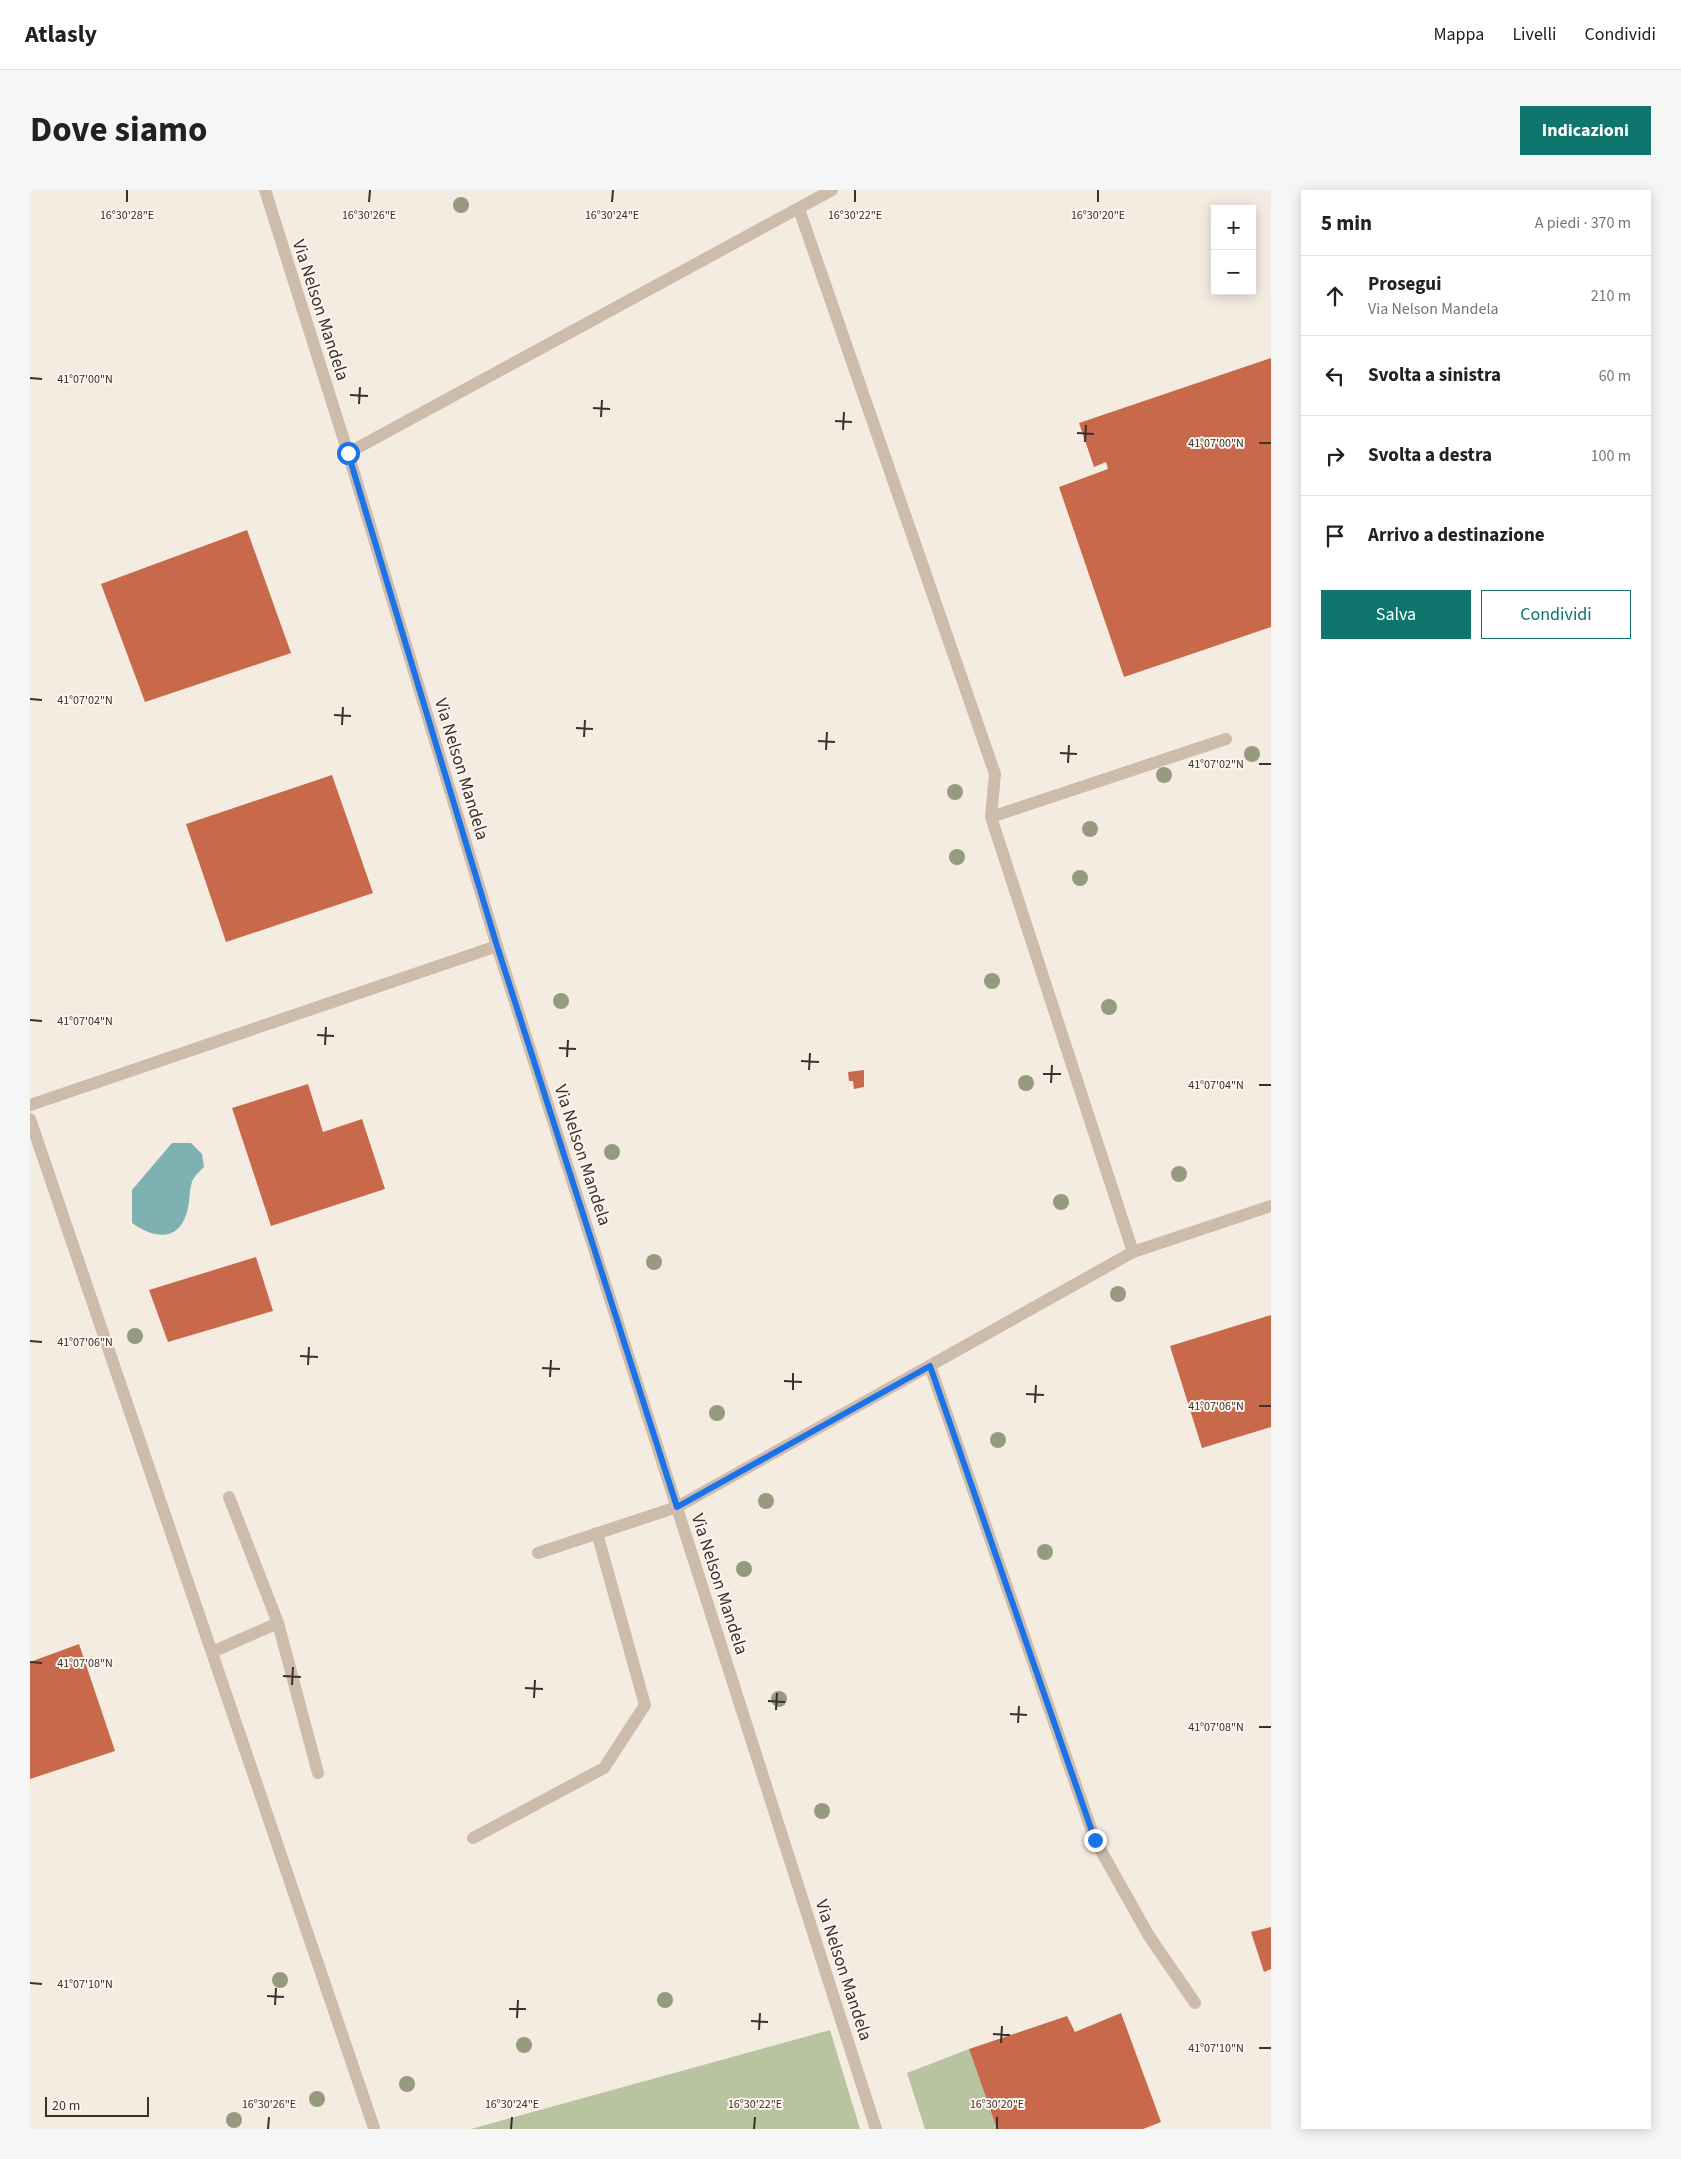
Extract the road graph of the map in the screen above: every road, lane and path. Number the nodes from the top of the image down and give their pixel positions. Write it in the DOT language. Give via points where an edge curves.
graph roads {
  1 [pos="265,190"];
  2 [pos="832,190"];
  3 [pos="800,209"];
  4 [pos="348,453"];
  5 [pos="1226,739"];
  6 [pos="991,817"];
  7 [pos="497,946"];
  8 [pos="30,1105"];
  9 [pos="30,1119"];
  10 [pos="1271,1206"];
  11 [pos="1133,1252"];
  12 [pos="930,1366"];
  13 [pos="229,1497"];
  14 [pos="677,1507"];
  15 [pos="597,1533"];
  16 [pos="538,1553"];
  17 [pos="278,1623"];
  18 [pos="212,1652"];
  19 [pos="318,1773"];
  20 [pos="473,1838"];
  21 [pos="1195,2003"];
  22 [pos="374,2128"];
  23 [pos="876,2129"];
  1 -- 4 [label="street, Via Nelson Mandela"];
  2 -- 3 [label="street"];
  3 -- 4 [label="street"];
  3 -- 6 [label="street" via="995,774"];
  4 -- 7 [label="street, Via Nelson Mandela"];
  5 -- 6 [label="street"];
  6 -- 11 [label="street"];
  7 -- 8 [label="street"];
  7 -- 14 [label="street, Via Nelson Mandela"];
  9 -- 18 [label="street"];
  10 -- 11 [label="street"];
  11 -- 12 [label="street"];
  12 -- 14 [label="street"];
  12 -- 21 [label="street" via="1095,1840 1148,1936"];
  13 -- 17 [label="street"];
  14 -- 15 [label="street"];
  14 -- 23 [label="street, Via Nelson Mandela"];
  15 -- 16 [label="street"];
  15 -- 20 [label="street" via="645,1705 604,1768"];
  17 -- 18 [label="street"];
  17 -- 19 [label="street"];
  18 -- 22 [label="street"];
}
